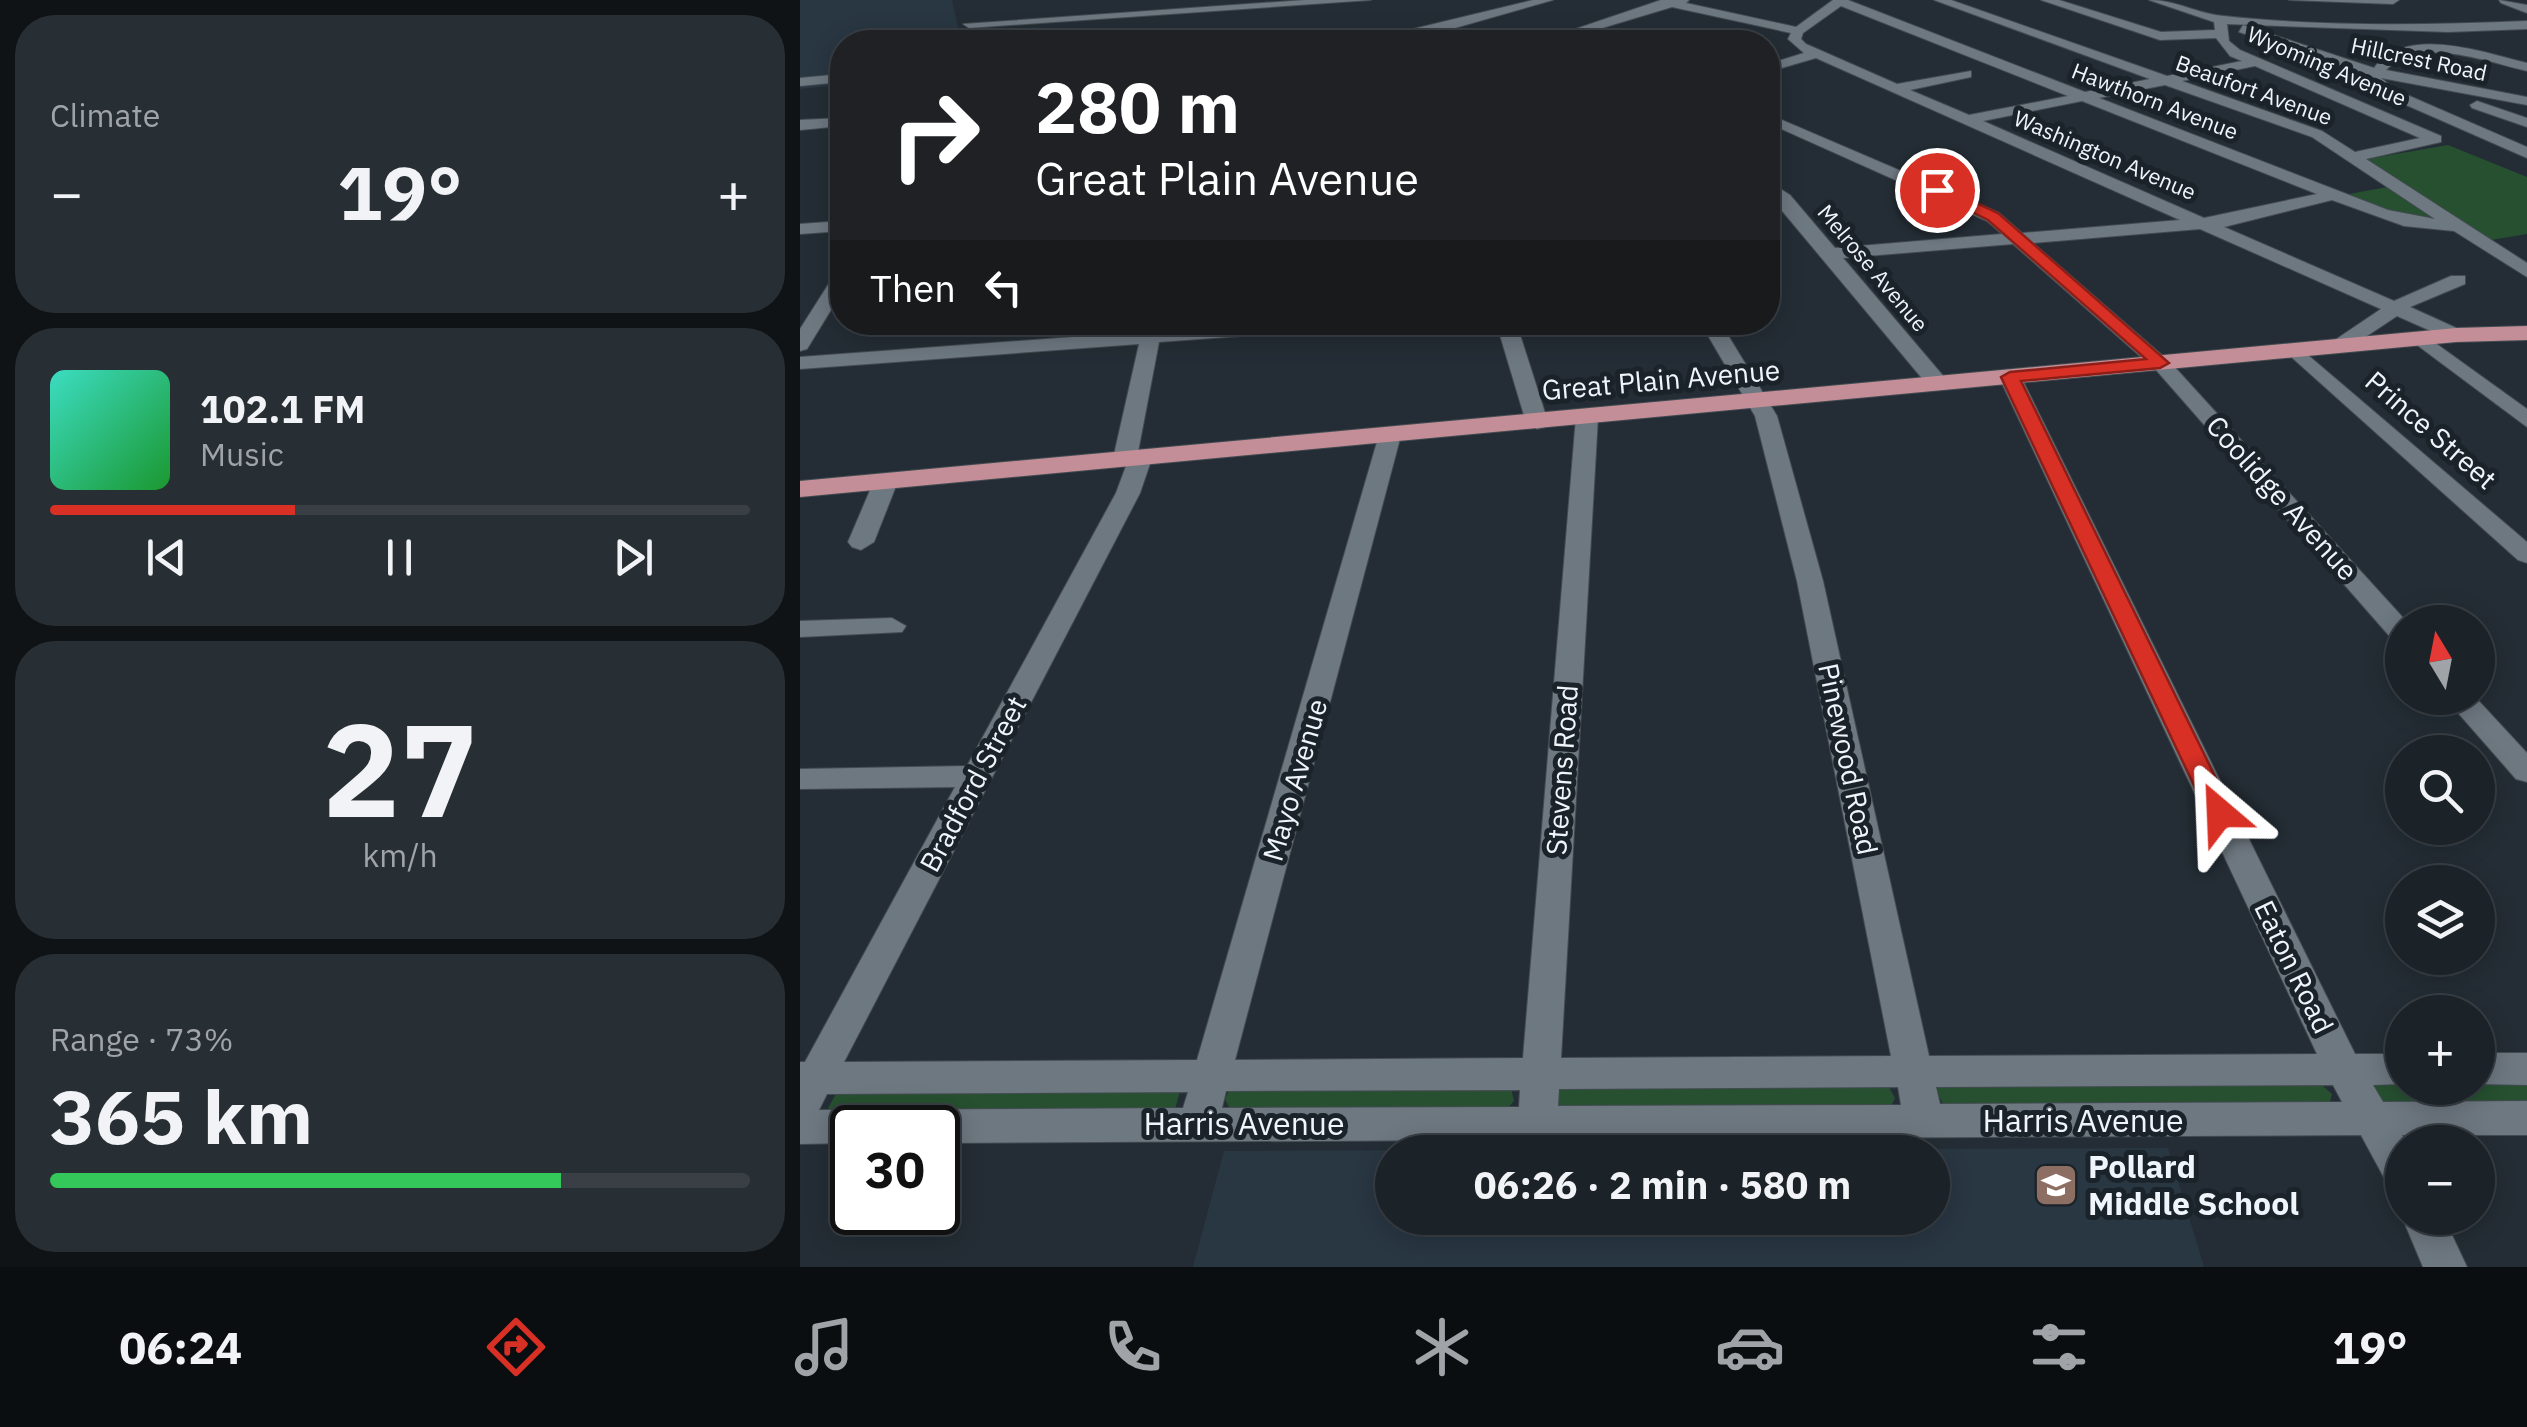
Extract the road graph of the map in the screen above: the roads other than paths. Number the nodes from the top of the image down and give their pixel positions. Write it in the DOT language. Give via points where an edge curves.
graph roads {
  1 [pos="1104,0"];
  2 [pos="1660,0"];
  3 [pos="1840,0"];
  4 [pos="1940,0"];
  5 [pos="2047,0"];
  6 [pos="2156,0"];
  7 [pos="2198,0"];
  8 [pos="2299,0"];
  9 [pos="2393,0"];
  10 [pos="2506,0"];
  11 [pos="1535,1"];
  12 [pos="1349,2"];
  13 [pos="1680,2"];
  14 [pos="962,4"];
  15 [pos="1216,5"];
  16 [pos="1366,7"];
  17 [pos="2527,9"];
  18 [pos="1097,16"];
  19 [pos="969,24"];
  20 [pos="1386,25"];
  21 [pos="2527,25"];
  22 [pos="2220,27"];
  23 [pos="969,30"];
  24 [pos="1211,30"];
  25 [pos="1398,30"];
  26 [pos="1434,30"];
  27 [pos="1586,30"];
  28 [pos="1798,30"];
  29 [pos="1816,54"];
  30 [pos="2256,62"];
  31 [pos="1780,64"];
  32 [pos="2527,67"];
  33 [pos="1966,74"];
  34 [pos="2375,74"];
  35 [pos="830,79"];
  36 [pos="800,82"];
  37 [pos="2168,82"];
  38 [pos="2450,86"];
  39 [pos="1894,89"];
  40 [pos="2083,98"];
  41 [pos="2527,101"];
  42 [pos="1967,120"];
  43 [pos="1780,122"];
  44 [pos="830,123"];
  45 [pos="2527,124"];
  46 [pos="800,125"];
  47 [pos="1793,126"];
  48 [pos="1780,129"];
  49 [pos="2527,153"];
  50 [pos="2352,156"];
  51 [pos="2391,182"];
  52 [pos="2334,194"];
  53 [pos="1780,199"];
  54 [pos="2206,224"];
  55 [pos="2458,226"];
  56 [pos="830,227"];
  57 [pos="800,229"];
  58 [pos="2020,240"];
  59 [pos="1829,254"];
  60 [pos="2527,271"];
  61 [pos="2458,280"];
  62 [pos="830,297"];
  63 [pos="2397,310"];
  64 [pos="2527,332"];
  65 [pos="2456,334"];
  66 [pos="1099,335"];
  67 [pos="1151,335"];
  68 [pos="1510,335"];
  69 [pos="1718,335"];
  70 [pos="2420,338"];
  71 [pos="800,346"];
  72 [pos="2340,346"];
  73 [pos="2295,350"];
  74 [pos="800,363"];
  75 [pos="2160,363"];
  76 [pos="2010,377"];
  77 [pos="1939,384"];
  78 [pos="1758,401"];
  79 [pos="1586,417"];
  80 [pos="2527,420"];
  81 [pos="1536,422"];
  82 [pos="1390,435"];
  83 [pos="1133,459"];
  84 [pos="886,481"];
  85 [pos="800,489"];
  86 [pos="861,542"];
  87 [pos="2527,555"];
  88 [pos="2385,614"];
  89 [pos="892,626"];
  90 [pos="800,628"];
  91 [pos="2475,715"];
  92 [pos="2527,772"];
  93 [pos="977,776"];
  94 [pos="800,779"];
  95 [pos="2527,1068"];
  96 [pos="2385,1069"];
  97 [pos="2495,1069"];
  98 [pos="2344,1070"];
  99 [pos="1914,1072"];
  100 [pos="1540,1074"];
  101 [pos="1211,1076"];
  102 [pos="805,1088"];
  103 [pos="2527,1118"];
  104 [pos="2373,1119"];
  105 [pos="1924,1122"];
  106 [pos="1198,1124"];
  107 [pos="1536,1124"];
  108 [pos="800,1127"];
  109 [pos="2385,1141"];
  110 [pos="2431,1235"];
  111 [pos="2445,1267"];
  1 -- 18 [label="street"];
  2 -- 13 [label="street"];
  3 -- 28 [label="street"];
  3 -- 40 [label="street, Hawthorn Avenue"];
  4 -- 37 [label="street, Beaufort Avenue"];
  5 -- 22 [label="street" via="2160,36"];
  6 -- 22 [label="street"];
  7 -- 22 [label="street, Hillcrest Road"];
  8 -- 9 [label="street"];
  10 -- 17 [label="street"];
  11 -- 26 [label="street"];
  12 -- 15 [label="street"];
  12 -- 16 [label="street"];
  13 -- 27 [label="street"];
  13 -- 28 [label="street"];
  14 -- 19 [label="street"];
  15 -- 18 [label="street"];
  15 -- 24 [label="street"];
  18 -- 19 [label="street"];
  19 -- 23 [label="street"];
  20 -- 25 [label="street"];
  21 -- 22 [label="street"];
  22 -- 30 [label="street, Wyoming Avenue" via="2226,47"];
  22 -- 34 [label="street, Hillcrest Road"];
  28 -- 29 [label="street, Washington Avenue" via="1794,39"];
  29 -- 31 [label="street"];
  29 -- 39 [label="street, Washington Avenue"];
  30 -- 37 [label="street"];
  30 -- 50 [label="street, Wyoming Avenue" via="2436,138"];
  32 -- 34 [label="street" via="2414,50 2391,57"];
  33 -- 39 [label="street"];
  34 -- 38 [label="street, Hillcrest Road"];
  34 -- 49 [label="street" via="2376,84 2394,94"];
  35 -- 36 [label="street"];
  37 -- 40 [label="street"];
  37 -- 50 [label="street, Beaufort Avenue" via="2316,134"];
  38 -- 41 [label="street, Hillcrest Road"];
  38 -- 45 [label="street" via="2477,105"];
  39 -- 42 [label="street, Washington Avenue"];
  40 -- 42 [label="street"];
  40 -- 52 [label="street, Hawthorn Avenue"];
  42 -- 54 [label="street, Washington Avenue"];
  43 -- 47 [label="street, Coolidge Avenue"];
  44 -- 46 [label="street"];
  47 -- 48 [label="street"];
  47 -- 58 [label="street, Coolidge Avenue" via="1978,208"];
  50 -- 51 [label="street, Beaufort Avenue"];
  51 -- 52 [label="street"];
  51 -- 55 [label="street, Beaufort Avenue"];
  52 -- 54 [label="street"];
  52 -- 55 [label="street, Hawthorn Avenue" via="2397,219"];
  53 -- 59 [label="street, Melrose Avenue"];
  54 -- 58 [label="street"];
  54 -- 63 [label="street, Washington Avenue"];
  55 -- 60 [label="street, Beaufort Avenue"];
  56 -- 57 [label="street"];
  58 -- 59 [label="street"];
  58 -- 75 [label="street, Coolidge Avenue"];
  59 -- 77 [label="street, Melrose Avenue"];
  61 -- 63 [label="street" via="2421,292"];
  62 -- 71 [label="street"];
  63 -- 65 [label="street, Washington Avenue"];
  63 -- 72 [label="street"];
  64 -- 65 [label="main road, Great Plain Avenue"];
  65 -- 70 [label="main road, Great Plain Avenue"];
  66 -- 74 [label="street"];
  67 -- 83 [label="street, Bradford Street"];
  68 -- 81 [label="street"];
  69 -- 78 [label="street, Pinewood Road"];
  70 -- 72 [label="main road, Great Plain Avenue"];
  70 -- 80 [label="street"];
  72 -- 73 [label="main road, Great Plain Avenue"];
  73 -- 75 [label="main road, Great Plain Avenue"];
  73 -- 87 [label="street, Prince Street"];
  75 -- 76 [label="main road, Great Plain Avenue"];
  75 -- 88 [label="street, Coolidge Avenue"];
  76 -- 77 [label="main road, Great Plain Avenue"];
  76 -- 98 [label="street, Eaton Road"];
  77 -- 78 [label="main road, Great Plain Avenue"];
  78 -- 79 [label="main road, Great Plain Avenue"];
  78 -- 99 [label="street, Pinewood Road" via="1810,580"];
  79 -- 81 [label="main road, Great Plain Avenue"];
  79 -- 100 [label="street, Stevens Road"];
  81 -- 82 [label="main road, Great Plain Avenue"];
  82 -- 83 [label="main road, Great Plain Avenue"];
  82 -- 101 [label="street, Mayo Avenue"];
  83 -- 84 [label="main road, Great Plain Avenue"];
  83 -- 93 [label="street, Bradford Street" via="1128,493"];
  84 -- 85 [label="main road, Great Plain Avenue"];
  84 -- 86 [label="street"];
  89 -- 90 [label="street"];
  91 -- 92 [label="street"];
  93 -- 94 [label="street"];
  93 -- 102 [label="street, Bradford Street"];
  95 -- 97 [label="street"];
  96 -- 98 [label="street, Harris Avenue"];
  98 -- 99 [label="street, Harris Avenue"];
  98 -- 104 [label="street, Eaton Road"];
  99 -- 100 [label="street, Harris Avenue"];
  99 -- 105 [label="street, Pinewood Road"];
  100 -- 101 [label="street, Harris Avenue"];
  100 -- 107 [label="street, Stevens Road"];
  101 -- 102 [label="street, Harris Avenue"];
  101 -- 106 [label="street, Mayo Avenue"];
  103 -- 104 [label="street, Harris Avenue"];
  104 -- 105 [label="street, Harris Avenue"];
  104 -- 109 [label="street, Eaton Road"];
  105 -- 107 [label="street, Harris Avenue"];
  106 -- 107 [label="street, Harris Avenue"];
  106 -- 108 [label="street, Harris Avenue"];
  110 -- 111 [label="street"];
}
